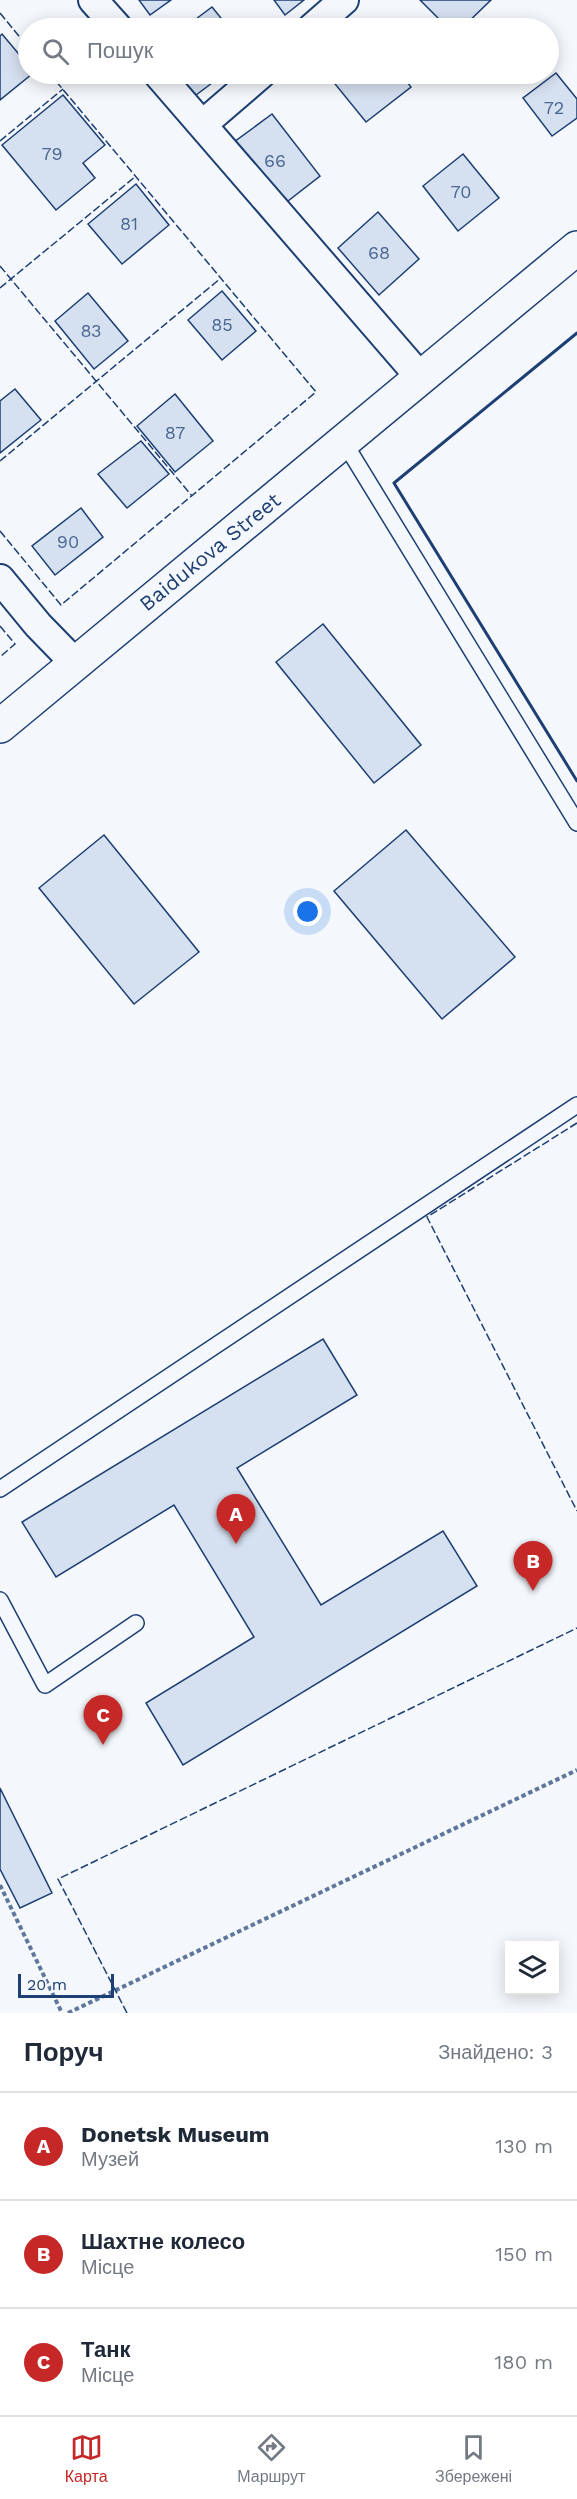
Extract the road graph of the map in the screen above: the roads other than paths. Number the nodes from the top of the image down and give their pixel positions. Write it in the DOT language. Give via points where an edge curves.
graph roads {
  1 [pos="93,0"];
  2 [pos="344,0"];
  3 [pos="109,18"];
  4 [pos="323,18"];
  5 [pos="167,84"];
  6 [pos="249,84"];
  7 [pos="203,124"];
  8 [pos="577,248"];
  9 [pos="421,378"];
  10 [pos="344,442"];
  11 [pos="0,579"];
  12 [pos="75,663"];
  13 [pos="0,726"];
  14 [pos="577,823"];
  15 [pos="577,1105"];
  16 [pos="0,1489"];
  17 [pos="0,1600"];
  18 [pos="136,1623"];
  1 -- 3 [label="street"];
  2 -- 4 [label="street"];
  5 -- 7 [label="street"];
  6 -- 7 [label="street"];
  7 -- 9 [label="street"];
  8 -- 9 [label="main road, Baidukova Street"];
  9 -- 10 [label="main road, Baidukova Street"];
  10 -- 12 [label="main road, Baidukova Street"];
  10 -- 14 [label="lane"];
  11 -- 12 [label="street"];
  12 -- 13 [label="main road, Baidukova Street"];
  15 -- 16 [label="lane"];
  17 -- 18 [label="lane" via="45,1685"];
}
